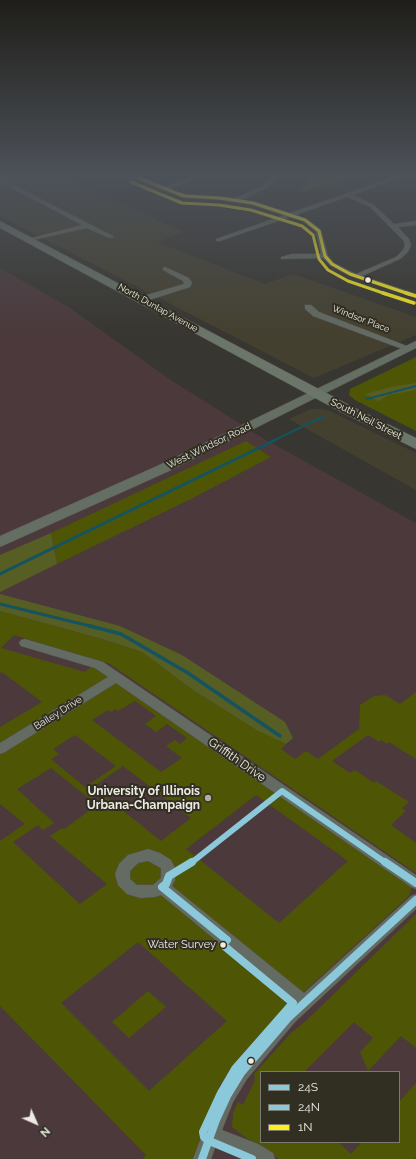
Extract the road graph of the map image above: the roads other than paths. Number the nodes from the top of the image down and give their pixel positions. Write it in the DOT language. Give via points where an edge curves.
graph roads {
  1 [pos="11,230"];
  2 [pos="71,230"];
  3 [pos="97,230"];
  4 [pos="247,230"];
  5 [pos="318,230"];
  6 [pos="397,230"];
  7 [pos="111,237"];
  8 [pos="30,240"];
  9 [pos="218,240"];
  10 [pos="324,256"];
  11 [pos="283,258"];
  12 [pos="165,269"];
  13 [pos="356,276"];
  14 [pos="416,296"];
  15 [pos="143,300"];
  16 [pos="308,307"];
  17 [pos="412,346"];
  18 [pos="317,393"];
  19 [pos="416,444"];
  20 [pos="0,542"];
  21 [pos="25,642"];
  22 [pos="117,677"];
  23 [pos="0,750"];
  24 [pos="416,883"];
  25 [pos="162,887"];
  26 [pos="416,900"];
  27 [pos="304,1003"];
  28 [pos="210,1134"];
  29 [pos="202,1159"];
  30 [pos="266,1159"];
  1 -- 8 [label="main road, North Dunlap Avenue"];
  2 -- 8 [label="street"];
  3 -- 7 [label="street"];
  4 -- 9 [label="street"];
  5 -- 10 [label="street"];
  6 -- 13 [label="street" via="407,242 406,251 394,260"];
  8 -- 15 [label="main road, North Dunlap Avenue"];
  10 -- 11 [label="street"];
  10 -- 13 [label="street" via="332,264"];
  12 -- 15 [label="street" via="186,280 187,285"];
  13 -- 14 [label="street"];
  15 -- 18 [label="main road, North Dunlap Avenue"];
  16 -- 17 [label="street, Windsor Place" via="316,314"];
  17 -- 18 [label="main road, West Windsor Road"];
  18 -- 19 [label="main road, South Neil Street"];
  18 -- 20 [label="main road, West Windsor Road" via="162,470"];
  21 -- 22 [label="street, Griffith Drive" via="99,665"];
  22 -- 23 [label="street, Bailey Drive"];
  22 -- 24 [label="street, Griffith Drive"];
  25 -- 27 [label="street"];
  26 -- 27 [label="street"];
  27 -- 28 [label="street" via="241,1073 224,1102"];
  28 -- 29 [label="street"];
  28 -- 30 [label="street" via="251,1150"];
}
